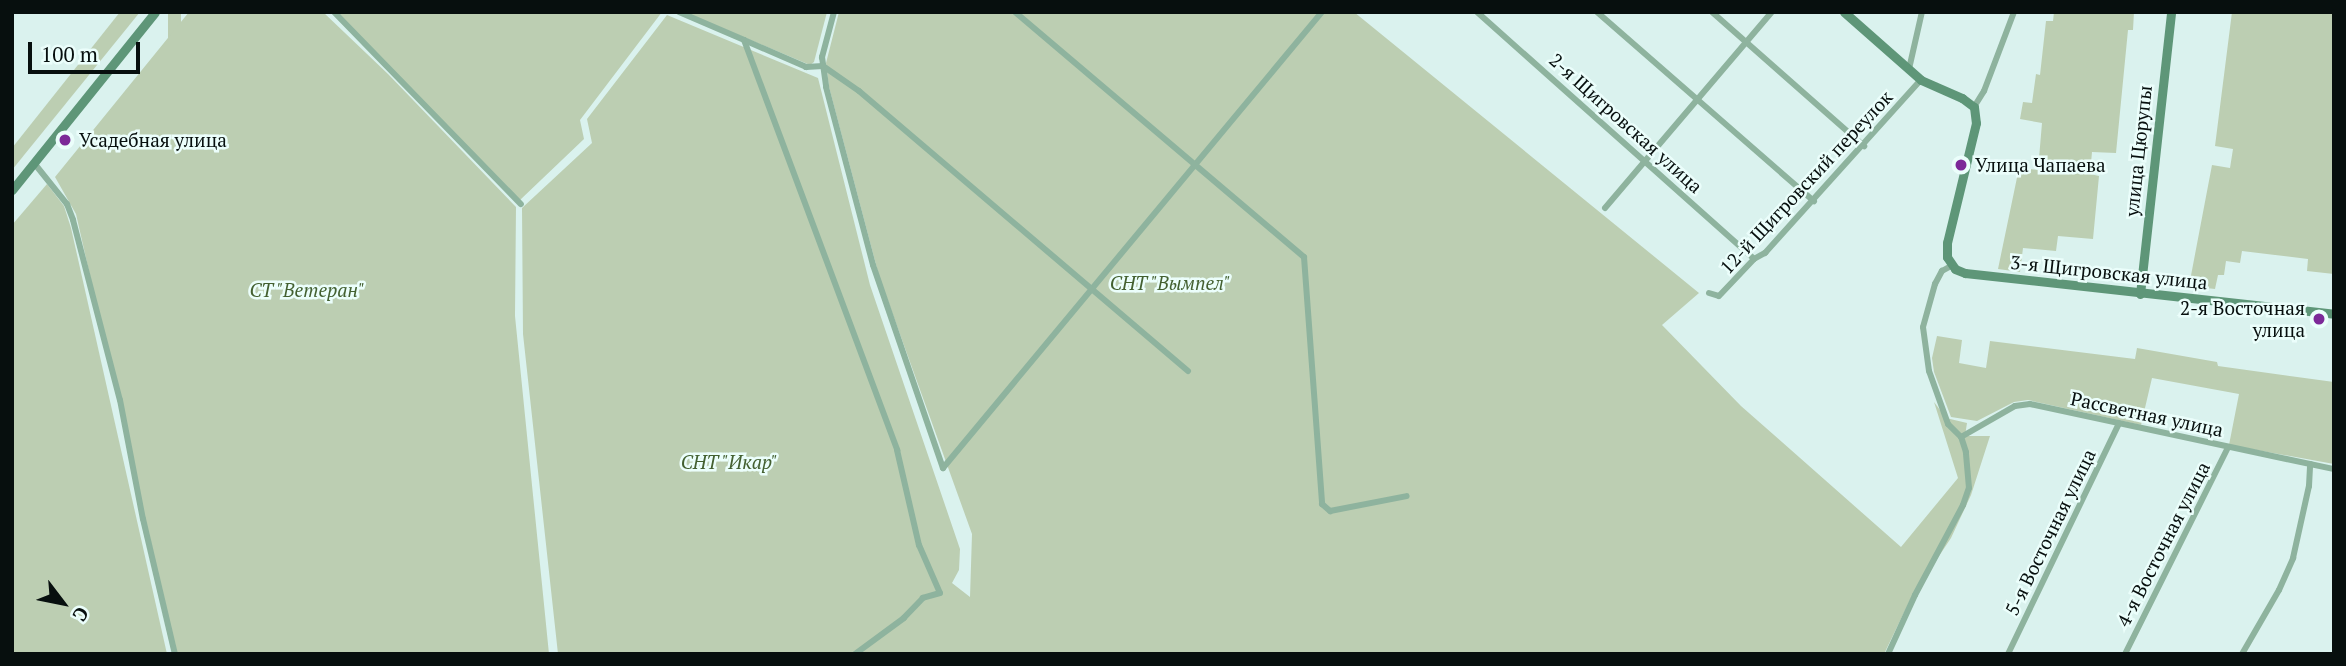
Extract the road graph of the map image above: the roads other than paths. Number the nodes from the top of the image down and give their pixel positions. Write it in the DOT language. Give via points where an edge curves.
graph roads {
  1 [pos="155,12"];
  2 [pos="334,12"];
  3 [pos="679,12"];
  4 [pos="834,12"];
  5 [pos="1015,12"];
  6 [pos="1322,12"];
  7 [pos="1477,12"];
  8 [pos="1491,12"];
  9 [pos="1597,12"];
  10 [pos="1712,12"];
  11 [pos="1772,12"];
  12 [pos="1844,12"];
  13 [pos="1922,12"];
  14 [pos="2014,12"];
  15 [pos="2171,12"];
  16 [pos="1485,19"];
  17 [pos="744,40"];
  18 [pos="1746,42"];
  19 [pos="823,66"];
  20 [pos="1909,69"];
  21 [pos="1921,80"];
  22 [pos="1696,100"];
  23 [pos="1974,107"];
  24 [pos="1864,146"];
  25 [pos="1644,160"];
  26 [pos="34,163"];
  27 [pos="1195,165"];
  28 [pos="12,190"];
  29 [pos="1814,201"];
  30 [pos="521,204"];
  31 [pos="1605,208"];
  32 [pos="1754,259"];
  33 [pos="1951,266"];
  34 [pos="1092,290"];
  35 [pos="1709,293"];
  36 [pos="2140,294"];
  37 [pos="2334,314"];
  38 [pos="1188,371"];
  39 [pos="2119,424"];
  40 [pos="1961,437"];
  41 [pos="2228,447"];
  42 [pos="2310,464"];
  43 [pos="2334,469"];
  44 [pos="1407,496"];
  45 [pos="175,654"];
  46 [pos="855,654"];
  47 [pos="1888,654"];
  48 [pos="2008,654"];
  49 [pos="2125,654"];
  50 [pos="2242,654"];
  1 -- 26 [label="street"];
  2 -- 30 [label="street"];
  3 -- 17 [label="street"];
  4 -- 19 [label="street"];
  5 -- 27 [label="street"];
  6 -- 27 [label="street"];
  7 -- 16 [label="street, 2-я Щигровская улица"];
  8 -- 16 [label="street"];
  9 -- 22 [label="street"];
  10 -- 18 [label="street"];
  11 -- 18 [label="street"];
  12 -- 20 [label="street"];
  13 -- 20 [label="street"];
  14 -- 23 [label="street"];
  15 -- 36 [label="street, улица Цюрупы"];
  16 -- 25 [label="street, 2-я Щигровская улица"];
  17 -- 19 [label="street" via="807,67"];
  17 -- 46 [label="street" via="897,450 919,545 940,593 923,598"];
  18 -- 22 [label="street"];
  18 -- 24 [label="street"];
  19 -- 34 [label="street" via="859,91"];
  19 -- 34 [label="street" via="873,265 943,468"];
  20 -- 21 [label="street"];
  21 -- 23 [label="street"];
  21 -- 24 [label="street, 12-й Щигровский переулок"];
  22 -- 25 [label="street"];
  22 -- 29 [label="street"];
  23 -- 33 [label="street" via="1976,123 1947,243"];
  24 -- 29 [label="street, 12-й Щигровский переулок"];
  25 -- 31 [label="street"];
  25 -- 32 [label="street, 2-я Щигровская улица"];
  26 -- 28 [label="street"];
  26 -- 45 [label="street" via="67,204 73,220 120,400"];
  27 -- 34 [label="street"];
  27 -- 44 [label="street" via="1304,257 1322,504 1330,511"];
  29 -- 32 [label="street, 12-й Щигровский переулок"];
  32 -- 35 [label="street, 12-й Щигровский переулок" via="1719,296"];
  33 -- 36 [label="street, 3-я Щигровская улица" via="1965,273"];
  33 -- 40 [label="street" via="1935,284 1923,327 1929,372 1948,424"];
  34 -- 38 [label="street"];
  36 -- 37 [label="street, 3-я Щигровская улица"];
  39 -- 40 [label="street, Рассветная улица" via="2031,404 2015,406"];
  39 -- 41 [label="street, Рассветная улица"];
  39 -- 48 [label="street, 5-я Восточная улица"];
  40 -- 47 [label="street" via="1969,488"];
  41 -- 42 [label="street, Рассветная улица"];
  41 -- 49 [label="street, 4-я Восточная улица"];
  42 -- 43 [label="street, Рассветная улица"];
  42 -- 50 [label="street" via="2293,558"];
}
